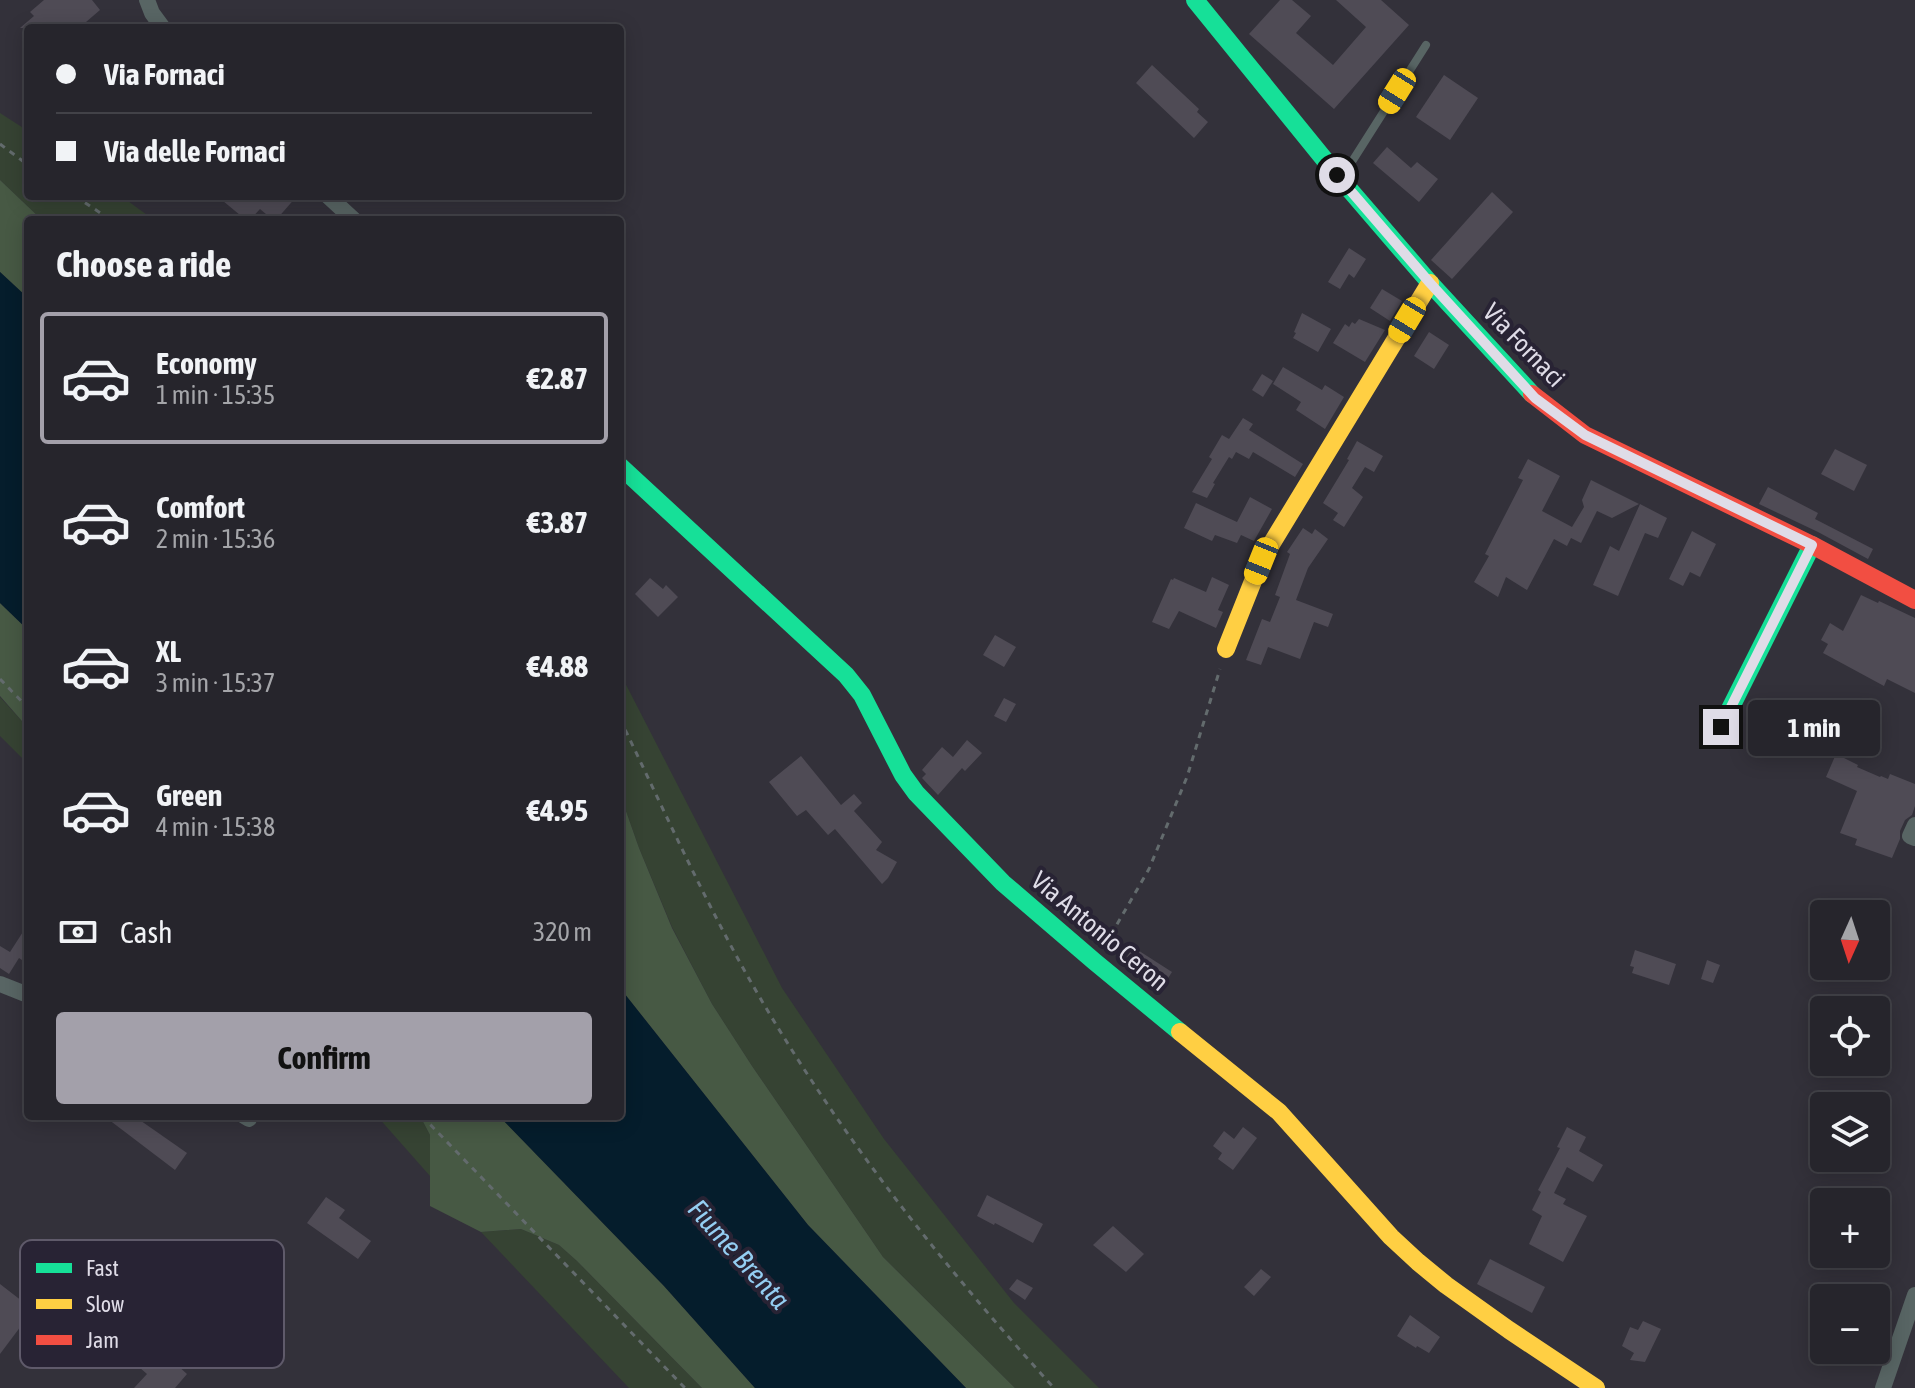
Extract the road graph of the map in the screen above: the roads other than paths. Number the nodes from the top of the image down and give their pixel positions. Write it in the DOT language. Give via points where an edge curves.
graph roads {
  1 [pos="147,0"];
  2 [pos="1195,0"];
  3 [pos="160,24"];
  4 [pos="1426,45"];
  5 [pos="1337,175"];
  6 [pos="332,200"];
  7 [pos="350,216"];
  8 [pos="1430,283"];
  9 [pos="624,470"];
  10 [pos="1812,545"];
  11 [pos="1915,600"];
  12 [pos="1226,649"];
  13 [pos="1721,727"];
  14 [pos="1915,825"];
  15 [pos="1915,838"];
  16 [pos="0,984"];
  17 [pos="24,993"];
  18 [pos="1915,1295"];
  19 [pos="1596,1388"];
  20 [pos="1883,1388"];
  1 -- 3 [label="street"];
  2 -- 5 [label="street, Via Fornaci"];
  4 -- 5 [label="lane" via="1353,160"];
  5 -- 8 [label="street, Via Fornaci"];
  6 -- 7 [label="street"];
  8 -- 10 [label="street, Via Fornaci" via="1535,398 1585,435"];
  8 -- 12 [label="street" via="1261,561"];
  9 -- 19 [label="street, Via Antonio Ceron" via="846,675 916,793 1003,883 1279,1112 1418,1262"];
  10 -- 11 [label="street, Via Fornaci"];
  10 -- 13 [label="street"];
  14 -- 15 [label="street" via="1910,836"];
  16 -- 17 [label="street"];
  18 -- 20 [label="street"];
}
